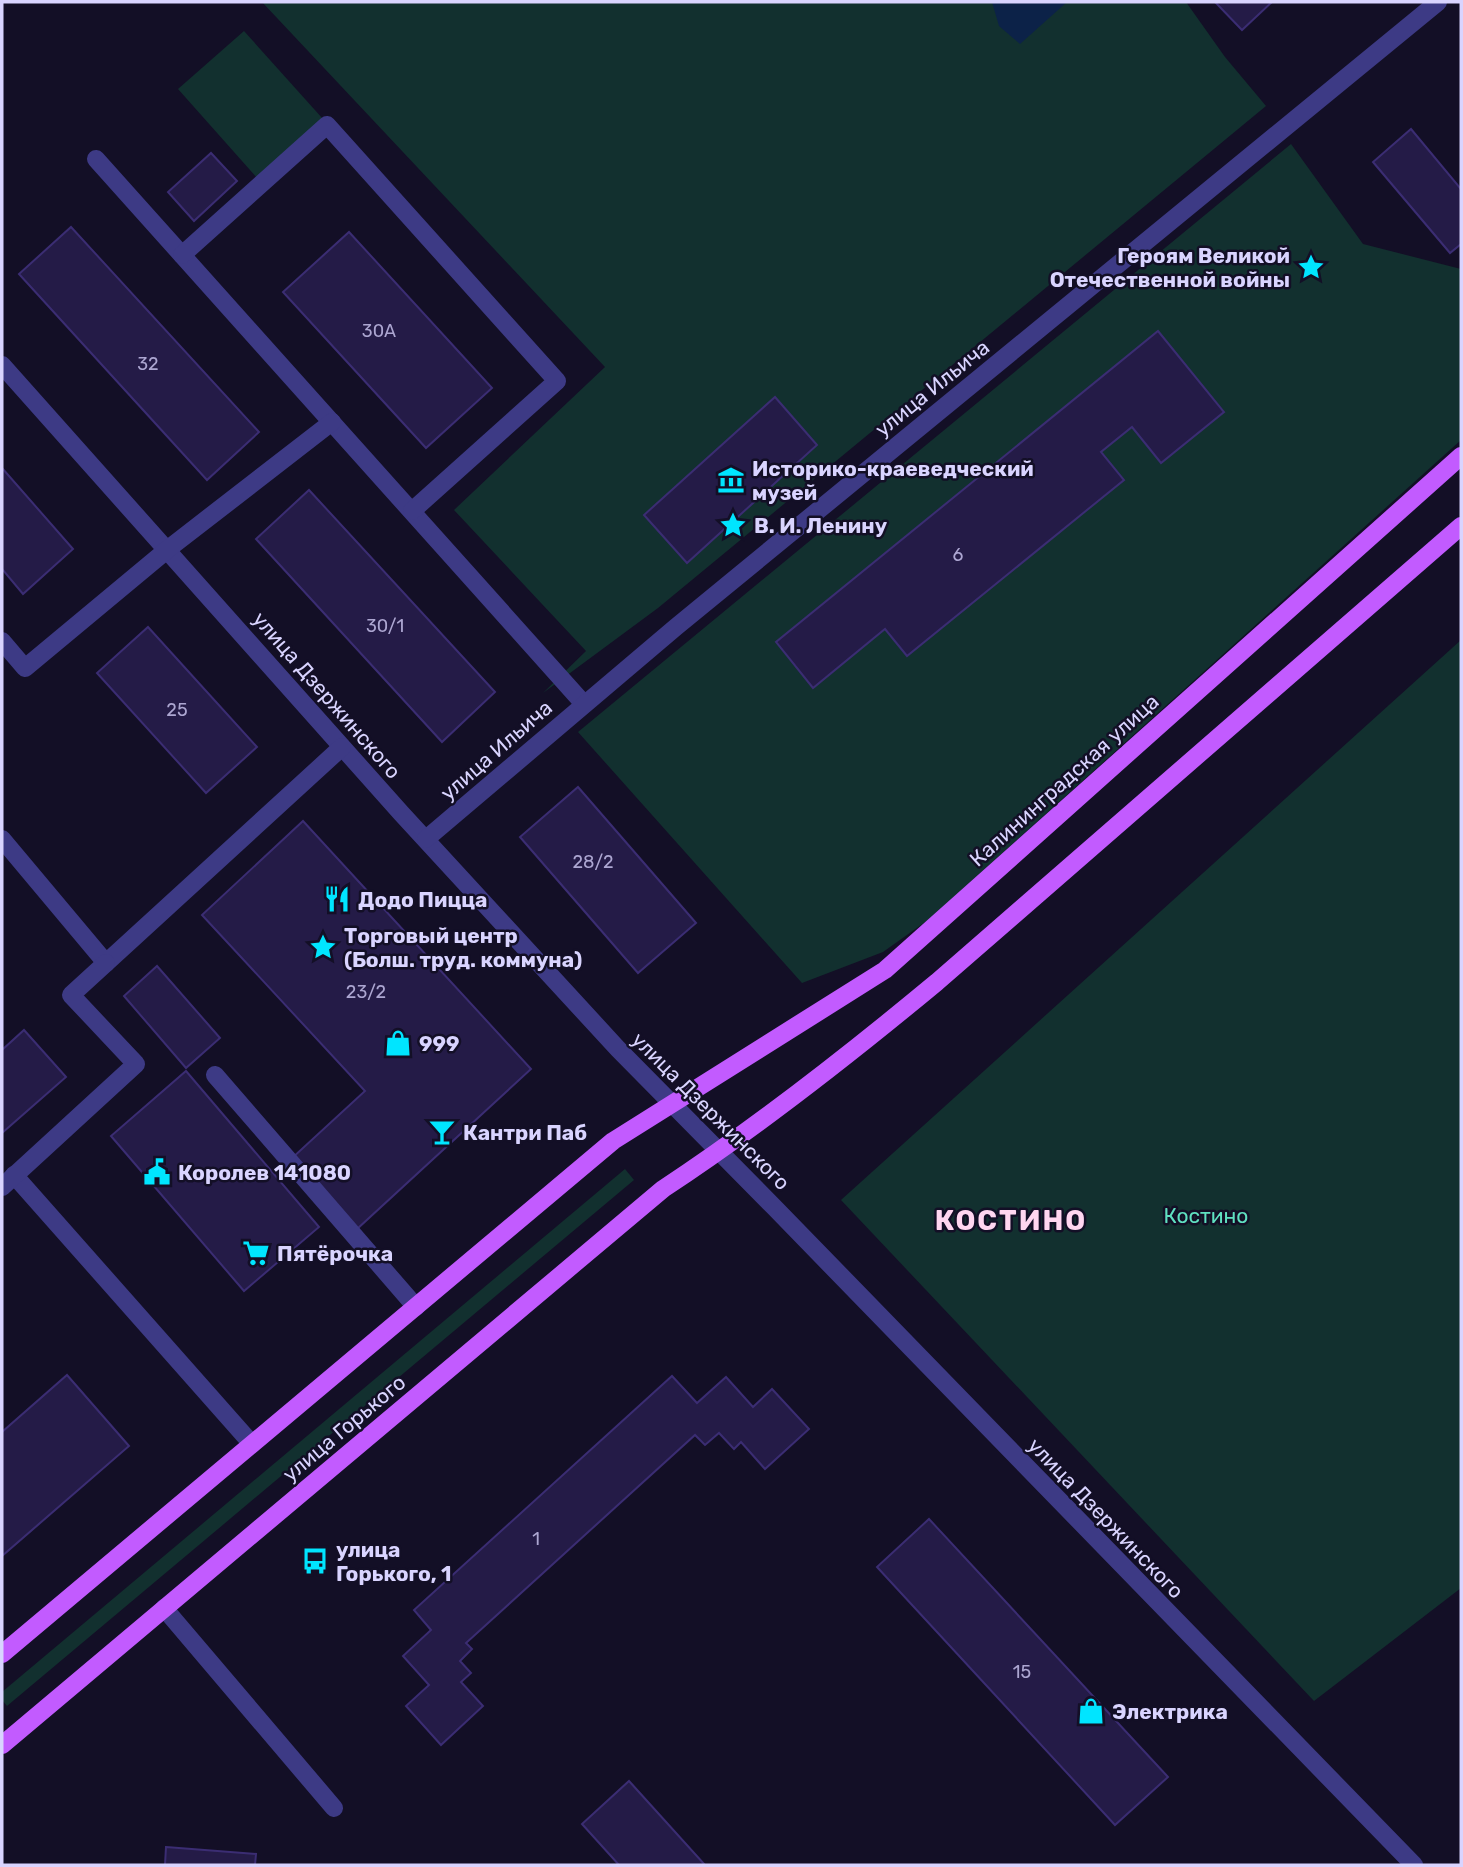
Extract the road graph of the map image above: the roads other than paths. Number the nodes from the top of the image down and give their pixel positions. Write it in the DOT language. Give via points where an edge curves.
graph roads {
  1 [pos="1438,2"];
  2 [pos="96,159"];
  3 [pos="182,254"];
  4 [pos="2,365"];
  5 [pos="332,422"];
  6 [pos="1461,456"];
  7 [pos="412,512"];
  8 [pos="1461,526"];
  9 [pos="168,549"];
  10 [pos="2,641"];
  11 [pos="584,704"];
  12 [pos="342,747"];
  13 [pos="2,839"];
  14 [pos="426,839"];
  15 [pos="106,963"];
  16 [pos="215,1075"];
  17 [pos="671,1102"];
  18 [pos="720,1152"];
  19 [pos="8,1181"];
  20 [pos="416,1307"];
  21 [pos="252,1444"];
  22 [pos="164,1608"];
  23 [pos="2,1654"];
  24 [pos="2,1745"];
  25 [pos="334,1808"];
  26 [pos="1414,1865"];
  1 -- 11 [label="street, улица Ильича"];
  2 -- 3 [label="street"];
  3 -- 5 [label="street"];
  3 -- 7 [label="street" via="327,125 557,381"];
  4 -- 9 [label="street, улица Дзержинского"];
  5 -- 7 [label="street"];
  5 -- 9 [label="street"];
  6 -- 17 [label="main road, Калининградская улица" via="885,970"];
  7 -- 11 [label="street"];
  8 -- 18 [label="main road" via="937,982"];
  9 -- 10 [label="street" via="24,668"];
  9 -- 12 [label="street, улица Дзержинского"];
  11 -- 14 [label="street, улица Ильича"];
  12 -- 14 [label="street, улица Дзержинского"];
  12 -- 15 [label="street"];
  13 -- 15 [label="street"];
  14 -- 17 [label="street, улица Дзержинского"];
  15 -- 19 [label="street" via="71,995 136,1065"];
  16 -- 20 [label="street"];
  17 -- 18 [label="street, улица Дзержинского"];
  17 -- 20 [label="main road" via="614,1141"];
  18 -- 22 [label="main road, улица Горького" via="663,1189"];
  18 -- 26 [label="street, улица Дзержинского"];
  19 -- 21 [label="street"];
  20 -- 21 [label="main road"];
  21 -- 23 [label="main road"];
  22 -- 24 [label="main road, улица Горького"];
  22 -- 25 [label="street"];
}
